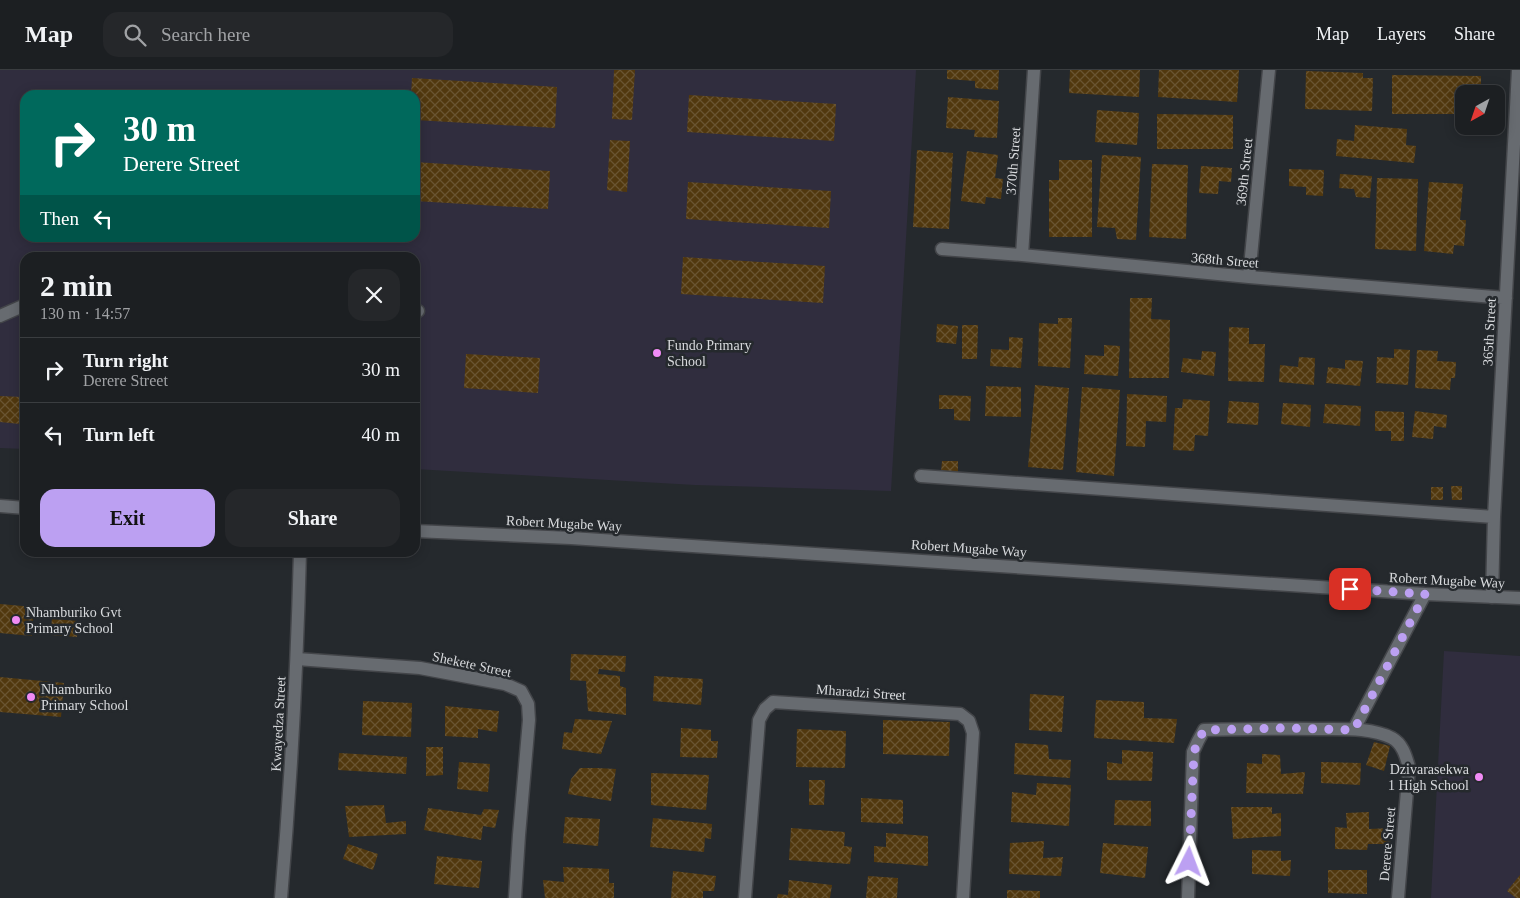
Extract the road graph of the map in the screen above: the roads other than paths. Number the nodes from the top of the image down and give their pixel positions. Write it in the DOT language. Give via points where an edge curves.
graph roads {
  1 [pos="1034,70"];
  2 [pos="1269,70"];
  3 [pos="1518,70"];
  4 [pos="942,248"];
  5 [pos="1022,255"];
  6 [pos="1248,277"];
  7 [pos="1506,298"];
  8 [pos="20,307"];
  9 [pos="0,316"];
  10 [pos="921,476"];
  11 [pos="0,506"];
  12 [pos="20,508"];
  13 [pos="1494,516"];
  14 [pos="420,531"];
  15 [pos="300,557"];
  16 [pos="1425,594"];
  17 [pos="1492,597"];
  18 [pos="1520,598"];
  19 [pos="298,659"];
  20 [pos="1354,730"];
  21 [pos="281,898"];
  22 [pos="515,898"];
  23 [pos="745,898"];
  24 [pos="963,898"];
  25 [pos="1188,898"];
  26 [pos="1398,898"];
  1 -- 5 [label="street, 370th Street"];
  2 -- 6 [label="street, 369th Street"];
  3 -- 7 [label="street, 365th Street"];
  4 -- 5 [label="street, 368th Street"];
  5 -- 6 [label="street, 368th Street"];
  6 -- 7 [label="street, 368th Street"];
  7 -- 13 [label="street, 365th Street"];
  8 -- 9 [label="street"];
  10 -- 13 [label="street"];
  11 -- 12 [label="street"];
  13 -- 17 [label="street, 365th Street"];
  14 -- 16 [label="street, Robert Mugabe Way" via="571,538"];
  15 -- 19 [label="street, Kwayedza Street"];
  16 -- 17 [label="street, Robert Mugabe Way"];
  16 -- 20 [label="street"];
  17 -- 18 [label="street, Robert Mugabe Way"];
  19 -- 21 [label="street, Kwayedza Street"];
  19 -- 22 [label="street, Shekete Street" via="420,668 505,684 521,692 528,704 529,720"];
  20 -- 25 [label="street, Derere Street" via="1204,730 1194,752"];
  20 -- 26 [label="street, Derere Street" via="1376,732 1394,739 1404,750 1409,767"];
  23 -- 24 [label="street, Mharadzi Street" via="760,720 773,702 960,714 969,721 973,733"];
}
